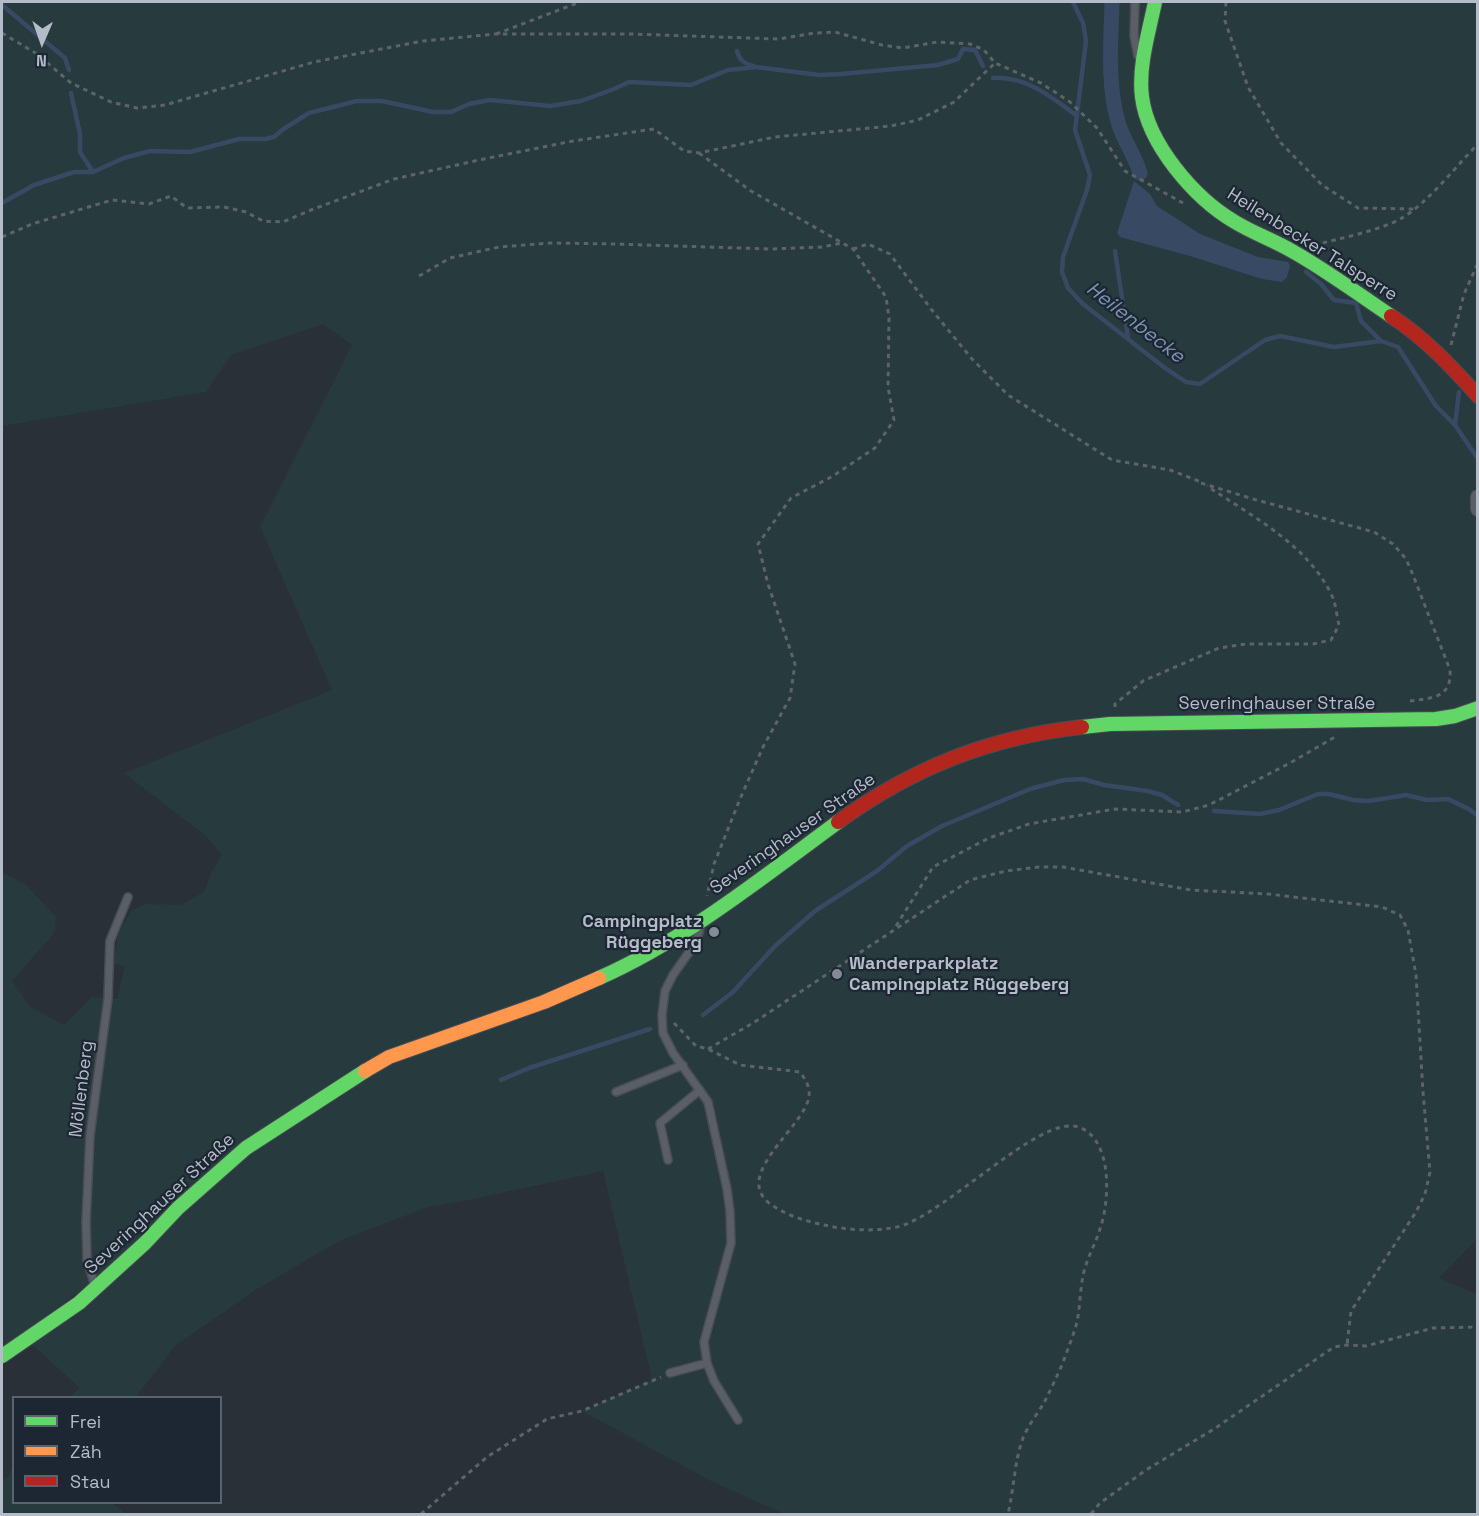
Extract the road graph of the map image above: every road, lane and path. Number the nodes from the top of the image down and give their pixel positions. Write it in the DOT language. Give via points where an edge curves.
graph roads {
  1 [pos="580,2"];
  2 [pos="1135,2"];
  3 [pos="1155,2"];
  4 [pos="1226,2"];
  5 [pos="2,33"];
  6 [pos="495,34"];
  7 [pos="995,63"];
  8 [pos="1141,76"];
  9 [pos="1478,144"];
  10 [pos="699,153"];
  11 [pos="1186,205"];
  12 [pos="1414,209"];
  13 [pos="2,237"];
  14 [pos="843,243"];
  15 [pos="853,249"];
  16 [pos="1292,251"];
  17 [pos="1478,263"];
  18 [pos="419,276"];
  19 [pos="1447,361"];
  20 [pos="1478,396"];
  21 [pos="1201,483"];
  22 [pos="1478,497"];
  23 [pos="1478,509"];
  24 [pos="1408,702"];
  25 [pos="1478,708"];
  26 [pos="1359,722"];
  27 [pos="1110,724"];
  28 [pos="128,897"];
  29 [pos="701,920"];
  30 [pos="896,927"];
  31 [pos="662,1015"];
  32 [pos="708,1049"];
  33 [pos="683,1065"];
  34 [pos="700,1090"];
  35 [pos="616,1092"];
  36 [pos="668,1160"];
  37 [pos="96,1288"];
  38 [pos="1478,1327"];
  39 [pos="1347,1345"];
  40 [pos="2,1356"];
  41 [pos="707,1363"];
  42 [pos="670,1373"];
  43 [pos="738,1420"];
  44 [pos="1093,1514"];
  45 [pos="421,1515"];
  46 [pos="1008,1515"];
  1 -- 6 [label="path"];
  2 -- 8 [label="lane, Heilenbecker Talsperre" via="1134,36"];
  3 -- 8 [label="street, Heilenbecker Talsperre"];
  4 -- 12 [label="path" via="1225,21 1248,87 1281,143 1322,185 1358,208"];
  5 -- 6 [label="path" via="37,54 71,82 111,102 137,108 165,105 324,60 423,40"];
  6 -- 7 [label="path" via="779,39 835,32 903,48 937,42 970,44 984,50"];
  7 -- 10 [label="path" via="954,102 918,120 775,137"];
  7 -- 11 [label="path" via="1041,83 1070,102 1089,118 1125,171"];
  8 -- 16 [label="street, Heilenbecker Talsperre" via="1147,118 1160,148 1177,170 1233,221"];
  9 -- 12 [label="path"];
  10 -- 13 [label="path" via="684,151 654,129 573,141 394,179 283,222 263,221 224,207 187,208 171,196 149,204 112,200"];
  10 -- 14 [label="path" via="751,191"];
  12 -- 16 [label="path" via="1401,219 1361,233"];
  14 -- 15 [label="path"];
  14 -- 18 [label="path" via="770,249 594,243 499,247 450,258"];
  15 -- 21 [label="path" via="868,244 890,254 972,359 1027,408 1112,460 1170,470"];
  15 -- 29 [label="path" via="886,297 888,387 894,420 875,448 834,476 791,498 758,544 795,664 790,698 740,799 714,864"];
  16 -- 19 [label="street, Heilenbecker Talsperre" via="1415,331"];
  17 -- 19 [label="path" via="1464,294"];
  19 -- 20 [label="street, Heilenbecker Talsperre"];
  21 -- 24 [label="path" via="1374,532 1393,544 1406,559 1450,670 1446,689 1437,697"];
  21 -- 27 [label="path" via="1287,540 1310,562 1333,599 1338,626 1330,640 1313,644 1218,648 1143,681 1116,704"];
  22 -- 23 [label="street"];
  25 -- 26 [label="street, Severinghauser Straße" via="1436,719"];
  26 -- 27 [label="street, Severinghauser Straße"];
  26 -- 30 [label="path" via="1209,805 1182,812 1115,809 1029,824 989,838 933,867"];
  27 -- 29 [label="street, Severinghauser Straße" via="999,742 915,774 868,800"];
  28 -- 37 [label="lane, Möllenberg" via="110,941 108,999 90,1136 87,1260"];
  29 -- 31 [label="lane" via="692,948 665,991"];
  29 -- 37 [label="street, Severinghauser Straße" via="615,971 544,1002 389,1057 345,1083 246,1148"];
  30 -- 32 [label="path"];
  30 -- 39 [label="path" via="970,880 1039,867 1063,867 1191,891 1268,894 1382,907 1400,915 1408,930 1416,975 1430,1172 1416,1212 1351,1311"];
  31 -- 32 [label="path" via="696,1046"];
  31 -- 33 [label="lane" via="665,1038"];
  32 -- 46 [label="path" via="740,1065 800,1072 807,1082 809,1098 760,1173 759,1190 767,1202 805,1220 868,1230 898,1227 926,1215 1045,1133 1065,1125 1078,1126 1101,1145 1106,1171 1101,1228 1083,1275 1071,1342 1024,1435"];
  33 -- 34 [label="lane"];
  33 -- 35 [label="lane"];
  34 -- 36 [label="lane" via="660,1123"];
  34 -- 41 [label="lane" via="708,1102 717,1140 730,1211 731,1243 706,1329"];
  37 -- 40 [label="street, Severinghauser Straße"];
  38 -- 39 [label="path" via="1433,1328 1366,1346"];
  39 -- 44 [label="path" via="1334,1347 1146,1470 1100,1503"];
  41 -- 42 [label="lane"];
  41 -- 43 [label="lane"];
  42 -- 45 [label="path" via="582,1411 547,1419 487,1457"];
}
